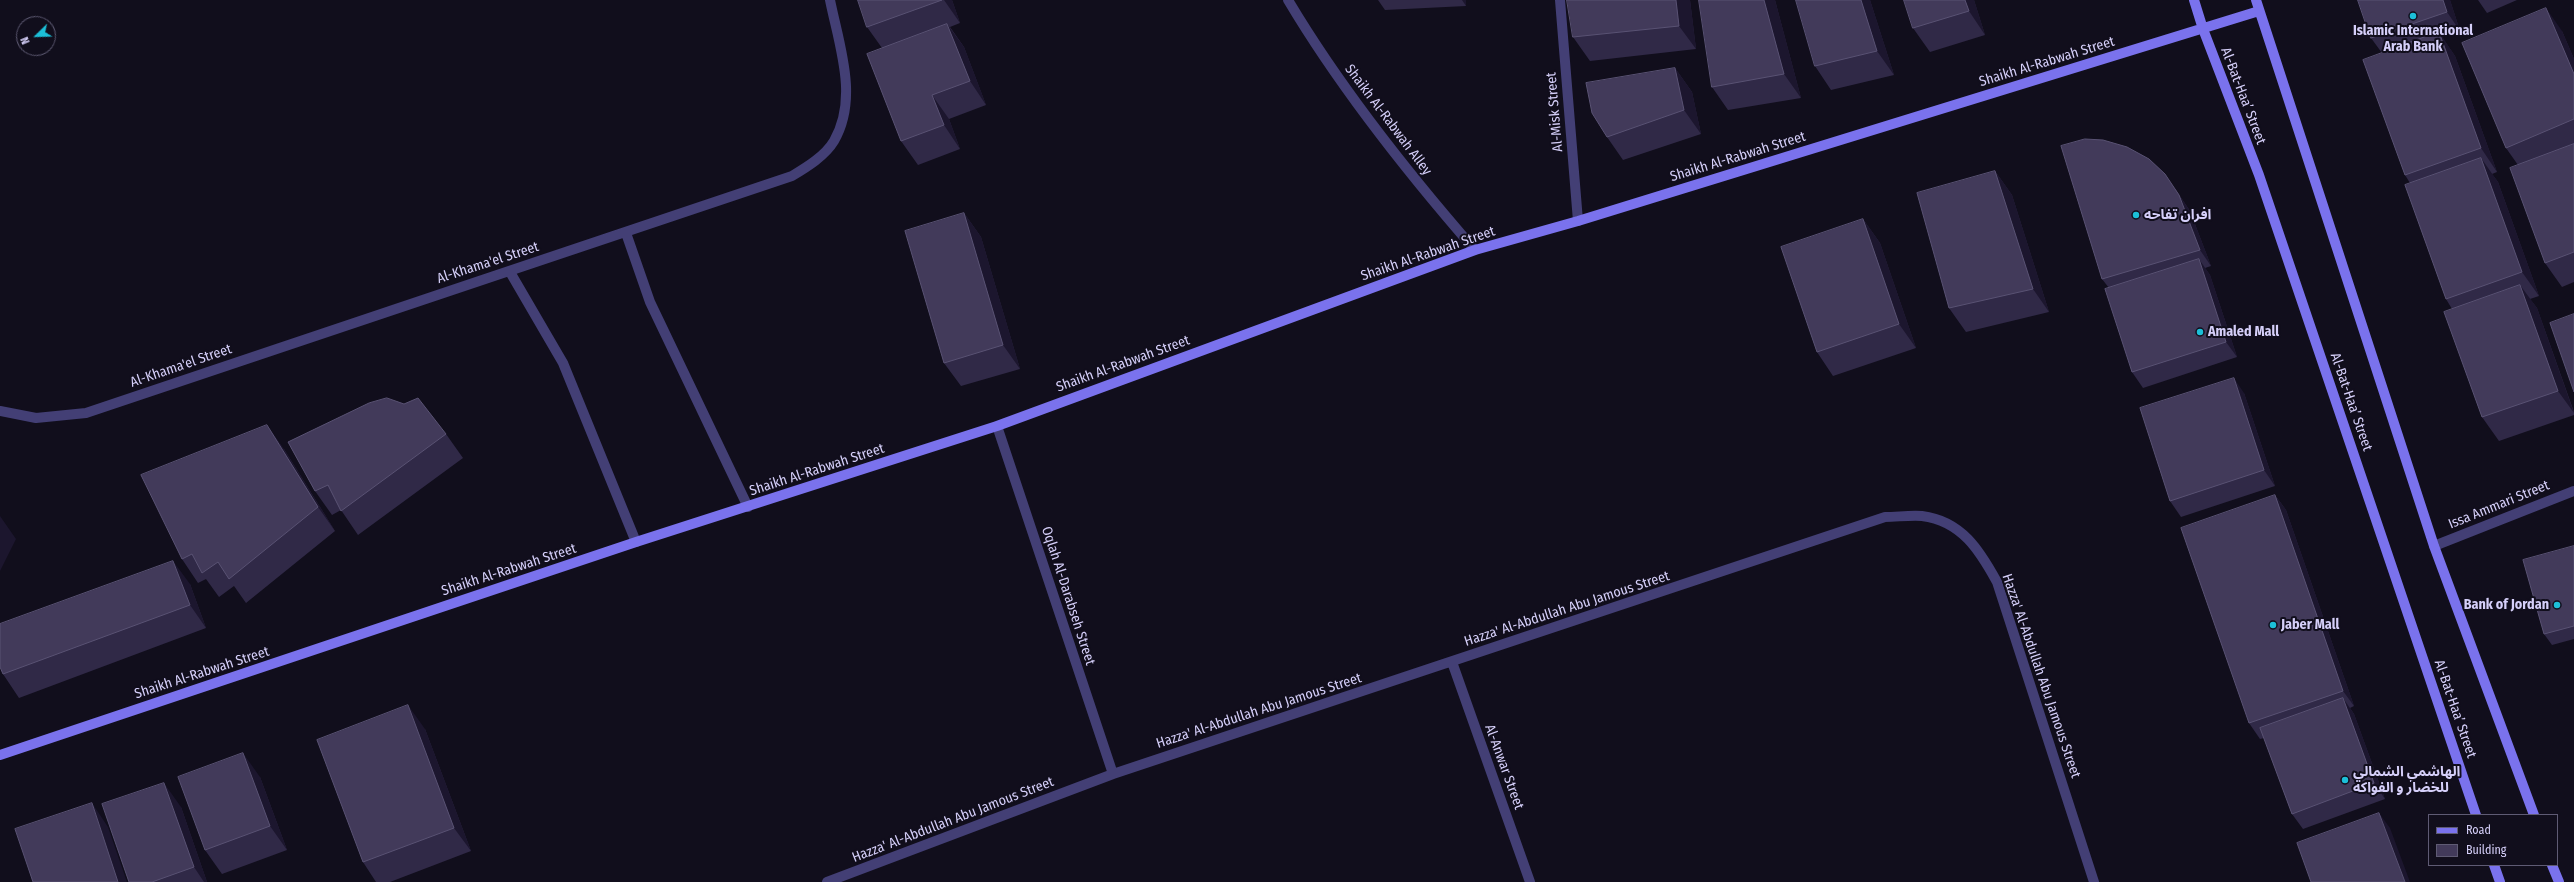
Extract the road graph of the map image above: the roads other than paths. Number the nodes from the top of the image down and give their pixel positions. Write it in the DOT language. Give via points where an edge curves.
graph roads {
  1 [pos="830,0"];
  2 [pos="1288,0"];
  3 [pos="1560,0"];
  4 [pos="2194,0"];
  5 [pos="2256,0"];
  6 [pos="2259,11"];
  7 [pos="2203,29"];
  8 [pos="1578,221"];
  9 [pos="626,233"];
  10 [pos="1475,250"];
  11 [pos="510,272"];
  12 [pos="0,411"];
  13 [pos="997,426"];
  14 [pos="2574,491"];
  15 [pos="748,507"];
  16 [pos="636,542"];
  17 [pos="2434,546"];
  18 [pos="1452,662"];
  19 [pos="0,755"];
  20 [pos="1114,774"];
  21 [pos="2476,814"];
  22 [pos="2534,814"];
  23 [pos="2494,866"];
  24 [pos="2552,866"];
  25 [pos="827,882"];
  26 [pos="1530,882"];
  27 [pos="2094,882"];
  28 [pos="2500,882"];
  29 [pos="2559,882"];
  1 -- 9 [label="street, Al-Khama'el Street" via="846,80 846,109 834,141 814,162 792,176"];
  2 -- 10 [label="street, Shaikh Al-Rabwah Alley" via="1320,53 1436,205"];
  3 -- 8 [label="street, Al-Misk Street"];
  4 -- 7 [label="street, Al-Bat-Haa’ Street"];
  5 -- 6 [label="street"];
  6 -- 7 [label="street, Shaikh Al-Rabwah Street"];
  6 -- 17 [label="street"];
  7 -- 8 [label="street, Shaikh Al-Rabwah Street"];
  7 -- 21 [label="street, Al-Bat-Haa’ Street" via="2259,175"];
  8 -- 10 [label="street, Shaikh Al-Rabwah Street"];
  9 -- 11 [label="street, Al-Khama'el Street"];
  9 -- 15 [label="street" via="650,302"];
  10 -- 13 [label="street, Shaikh Al-Rabwah Street"];
  11 -- 12 [label="street, Al-Khama'el Street" via="86,413 36,418"];
  11 -- 16 [label="street" via="563,363"];
  13 -- 15 [label="street, Shaikh Al-Rabwah Street"];
  13 -- 20 [label="street, Oqlah Al-Darabseh Street"];
  14 -- 17 [label="street, Issa Ammari Street"];
  15 -- 16 [label="street, Shaikh Al-Rabwah Street"];
  16 -- 19 [label="street, Shaikh Al-Rabwah Street"];
  17 -- 22 [label="street"];
  18 -- 20 [label="street, Hazza' Al-Abdullah Abu Jamous Street"];
  18 -- 26 [label="street, Al-Anwar Street"];
  18 -- 27 [label="street, Hazza' Al-Abdullah Abu Jamous Street" via="1885,517 1922,516 1950,524 1979,549 1997,582"];
  20 -- 25 [label="street, Hazza' Al-Abdullah Abu Jamous Street"];
  23 -- 28 [label="street"];
  24 -- 29 [label="street"];
}
